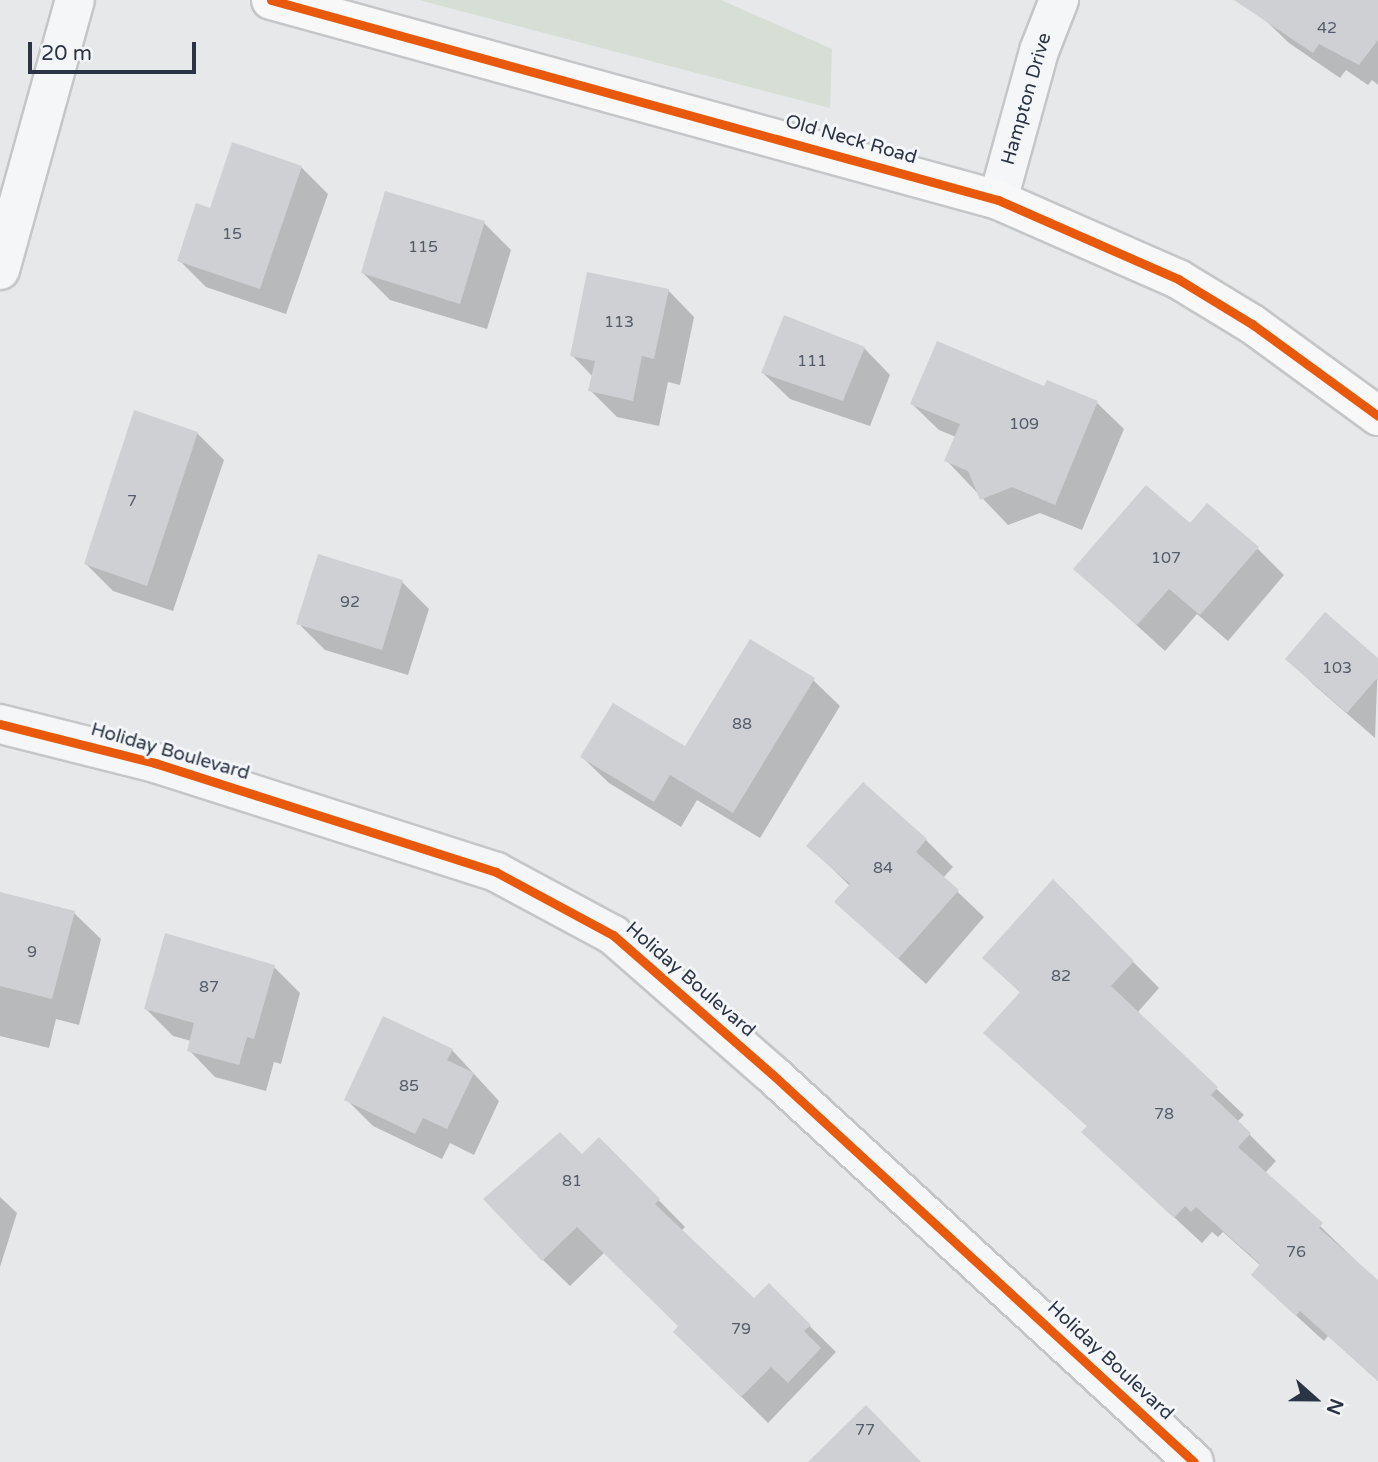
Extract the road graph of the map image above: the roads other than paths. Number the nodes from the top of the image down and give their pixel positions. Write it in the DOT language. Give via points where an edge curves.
graph roads {
  1 [pos="75,0"];
  2 [pos="271,0"];
  3 [pos="1059,0"];
  4 [pos="998,200"];
  5 [pos="0,270"];
  6 [pos="1378,416"];
  7 [pos="0,724"];
  8 [pos="1194,1462"];
  1 -- 5 [label="street"];
  2 -- 4 [label="street, Old Neck Road"];
  3 -- 4 [label="street, Hampton Drive" via="1039,51"];
  4 -- 6 [label="street, Old Neck Road" via="1178,279 1252,324"];
  7 -- 8 [label="street, Holiday Boulevard" via="155,763 471,863 613,935 772,1074"];
}
